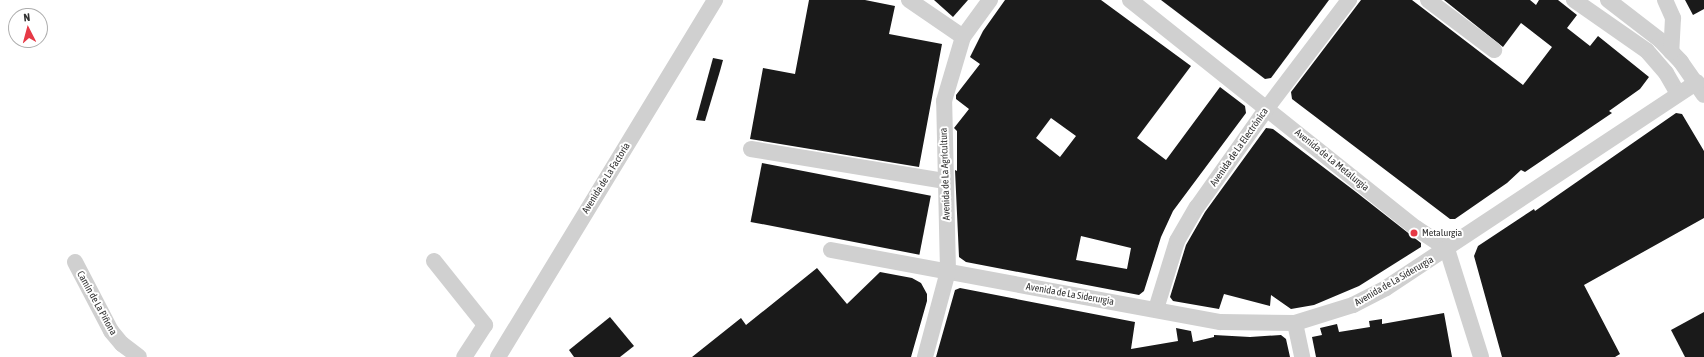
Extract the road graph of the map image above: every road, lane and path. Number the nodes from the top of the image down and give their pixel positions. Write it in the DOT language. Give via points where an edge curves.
graph roads {
  1 [pos="714,0"];
  2 [pos="909,0"];
  3 [pos="990,0"];
  4 [pos="1130,0"];
  5 [pos="1349,0"];
  6 [pos="1428,0"];
  7 [pos="1574,0"];
  8 [pos="1608,0"];
  9 [pos="1665,0"];
  10 [pos="963,38"];
  11 [pos="1494,50"];
  12 [pos="1671,52"];
  13 [pos="1700,89"];
  14 [pos="1678,94"];
  15 [pos="1267,108"];
  16 [pos="751,149"];
  17 [pos="945,181"];
  18 [pos="1448,249"];
  19 [pos="831,250"];
  20 [pos="434,261"];
  21 [pos="75,262"];
  22 [pos="948,271"];
  23 [pos="1156,309"];
  24 [pos="1295,323"];
  25 [pos="139,357"];
  26 [pos="464,357"];
  27 [pos="498,357"];
  28 [pos="926,357"];
  29 [pos="1302,357"];
  30 [pos="1481,357"];
  1 -- 27 [label="street, Avenida de La Factoría"];
  2 -- 10 [label="street"];
  3 -- 10 [label="street, Avenida de La Agricultura"];
  4 -- 15 [label="street, Avenida de La Metalurgia"];
  5 -- 15 [label="street, Avenida de La Electrónica"];
  6 -- 11 [label="street"];
  7 -- 14 [label="street" via="1647,51 1666,73"];
  8 -- 12 [label="street"];
  9 -- 12 [label="street" via="1672,18"];
  10 -- 17 [label="street, Avenida de La Agricultura" via="944,101"];
  12 -- 13 [label="street"];
  13 -- 14 [label="street, Avenida de La Siderurgia"];
  14 -- 18 [label="street, Avenida de La Siderurgia"];
  15 -- 18 [label="street, Avenida de La Metalurgia" via="1406,220"];
  15 -- 23 [label="street, Avenida de La Electrónica" via="1197,207 1177,241"];
  16 -- 17 [label="street"];
  17 -- 22 [label="street, Avenida de La Agricultura"];
  18 -- 24 [label="street, Avenida de La Siderurgia" via="1386,288 1353,305"];
  18 -- 30 [label="street"];
  19 -- 22 [label="street, Avenida de La Siderurgia"];
  20 -- 26 [label="street" via="485,325"];
  21 -- 25 [label="street, Camín de La Piñona" via="111,331 122,344"];
  22 -- 23 [label="street, Avenida de La Siderurgia"];
  22 -- 28 [label="street, Avenida de La Agricultura"];
  23 -- 24 [label="street, Avenida de La Siderurgia" via="1220,322"];
  24 -- 29 [label="street"];
}
